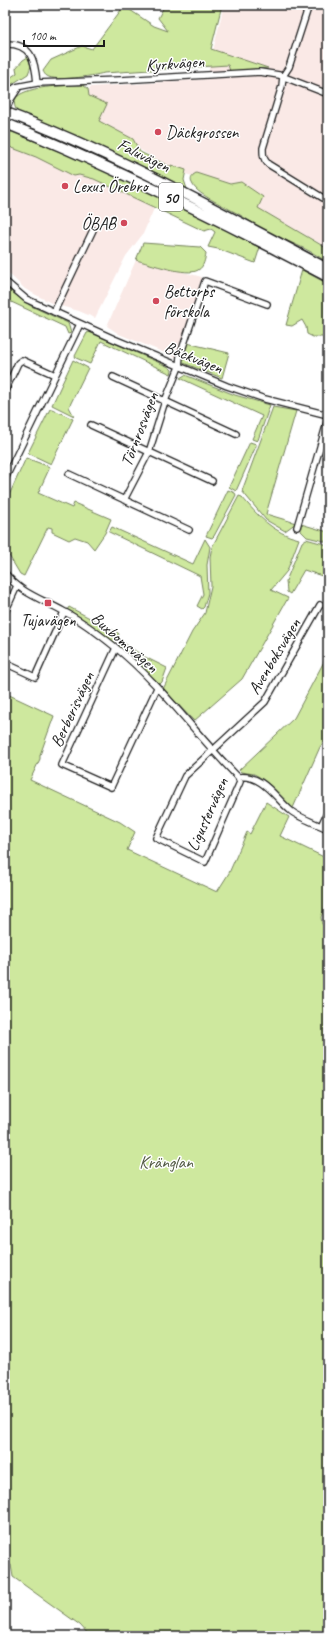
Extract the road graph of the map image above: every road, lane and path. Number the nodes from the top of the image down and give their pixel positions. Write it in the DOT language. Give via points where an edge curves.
graph roads {
  1 [pos="309,5"];
  2 [pos="5,44"];
  3 [pos="283,76"];
  4 [pos="36,84"];
  5 [pos="20,87"];
  6 [pos="328,94"];
  7 [pos="5,97"];
  8 [pos="5,112"];
  9 [pos="7,126"];
  10 [pos="328,201"];
  11 [pos="93,230"];
  12 [pos="328,269"];
  13 [pos="328,278"];
  14 [pos="5,281"];
  15 [pos="267,304"];
  16 [pos="54,312"];
  17 [pos="80,324"];
  18 [pos="179,367"];
  19 [pos="55,375"];
  20 [pos="113,377"];
  21 [pos="5,391"];
  22 [pos="165,401"];
  23 [pos="328,415"];
  24 [pos="328,419"];
  25 [pos="91,425"];
  26 [pos="236,434"];
  27 [pos="149,452"];
  28 [pos="69,474"];
  29 [pos="5,479"];
  30 [pos="212,481"];
  31 [pos="124,500"];
  32 [pos="297,527"];
  33 [pos="190,530"];
  34 [pos="5,574"];
  35 [pos="17,586"];
  36 [pos="320,605"];
  37 [pos="5,612"];
  38 [pos="64,612"];
  39 [pos="116,648"];
  40 [pos="5,663"];
  41 [pos="157,688"];
  42 [pos="213,750"];
  43 [pos="238,777"];
  44 [pos="328,811"];
  45 [pos="322,826"];
  46 [pos="328,829"];
  1 -- 3 [label="street" via="289,67"];
  2 -- 4 [label="street" via="14,43 30,53 34,62"];
  3 -- 4 [label="street, Kyrkvägen" via="260,72"];
  3 -- 6 [label="street, Kyrkvägen"];
  3 -- 10 [label="street" via="280,96 263,148 264,158 268,164"];
  4 -- 5 [label="street, Kyrkvägen"];
  5 -- 7 [label="street, Kyrkvägen" via="10,91"];
  5 -- 8 [label="street" via="10,98"];
  8 -- 12 [label="highway, Faluvägen / 50" via="145,173"];
  9 -- 13 [label="highway, Faluvägen / 50" via="98,163 187,204"];
  11 -- 16 [label="street"];
  14 -- 16 [label="street, Bäckvägen" via="26,299"];
  15 -- 18 [label="street, Törnrosvägen" via="205,281 180,356"];
  16 -- 17 [label="street, Bäckvägen"];
  17 -- 18 [label="street, Bäckvägen"];
  17 -- 19 [label="street"];
  18 -- 22 [label="street, Törnrosvägen"];
  18 -- 23 [label="street, Bäckvägen" via="253,395"];
  19 -- 21 [label="street" via="22,360 18,363"];
  19 -- 29 [label="street"];
  20 -- 22 [label="street"];
  22 -- 26 [label="street"];
  22 -- 27 [label="street, Törnrosvägen"];
  24 -- 32 [label="street"];
  25 -- 27 [label="street"];
  27 -- 30 [label="street"];
  27 -- 31 [label="street, Törnrosvägen"];
  28 -- 31 [label="street"];
  31 -- 33 [label="street"];
  34 -- 35 [label="street, Buxbomsvägen"];
  35 -- 37 [label="street"];
  35 -- 38 [label="street, Buxbomsvägen"];
  36 -- 42 [label="street, Avenboksvägen" via="265,702"];
  38 -- 39 [label="street, Buxbomsvägen"];
  38 -- 40 [label="street" via="35,677"];
  39 -- 41 [label="street, Buxbomsvägen"];
  39 -- 41 [label="street, Berberisvägen" via="62,765 111,787"];
  41 -- 42 [label="street, Buxbomsvägen"];
  42 -- 43 [label="street, Ligustervägen"];
  42 -- 43 [label="street, Ligustervägen" via="185,776 156,838 205,862 240,782"];
  43 -- 45 [label="street" via="245,776 262,783 292,812"];
  44 -- 45 [label="street"];
  45 -- 46 [label="street"];
}
